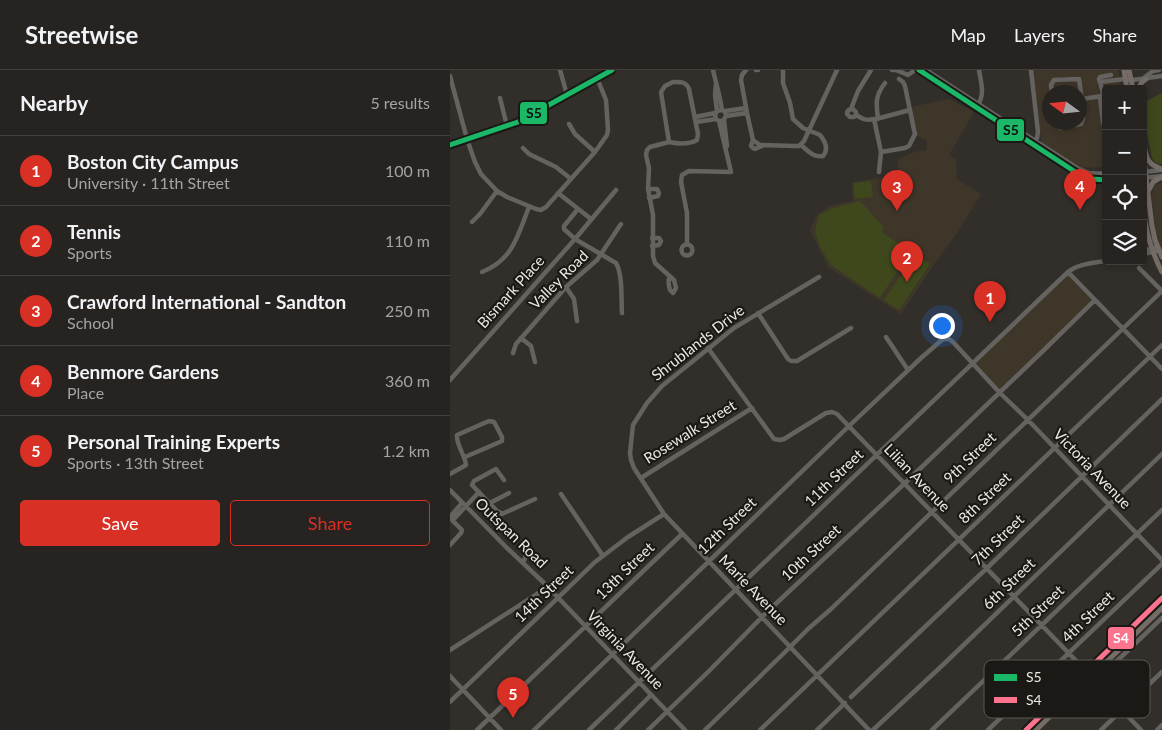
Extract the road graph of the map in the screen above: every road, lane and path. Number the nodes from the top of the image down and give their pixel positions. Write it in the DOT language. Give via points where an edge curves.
graph roads {
  1 [pos="560,70"];
  2 [pos="612,70"];
  3 [pos="713,70"];
  4 [pos="746,70"];
  5 [pos="783,70"];
  6 [pos="837,70"];
  7 [pos="871,70"];
  8 [pos="892,70"];
  9 [pos="896,70"];
  10 [pos="917,70"];
  11 [pos="926,70"];
  12 [pos="979,70"];
  13 [pos="1031,70"];
  14 [pos="1124,70"];
  15 [pos="1129,70"];
  16 [pos="1158,70"];
  17 [pos="1111,75"];
  18 [pos="450,76"];
  19 [pos="1162,76"];
  20 [pos="597,78"];
  21 [pos="899,79"];
  22 [pos="1128,79"];
  23 [pos="1144,79"];
  24 [pos="1100,82"];
  25 [pos="885,83"];
  26 [pos="1051,85"];
  27 [pos="1081,85"];
  28 [pos="1127,85"];
  29 [pos="1131,85"];
  30 [pos="1140,85"];
  31 [pos="567,95"];
  32 [pos="1100,97"];
  33 [pos="500,98"];
  34 [pos="1087,98"];
  35 [pos="977,106"];
  36 [pos="910,110"];
  37 [pos="720,111"];
  38 [pos="746,111"];
  39 [pos="1102,114"];
  40 [pos="722,119"];
  41 [pos="876,119"];
  42 [pos="695,120"];
  43 [pos="569,124"];
  44 [pos="507,126"];
  45 [pos="809,130"];
  46 [pos="467,139"];
  47 [pos="669,142"];
  48 [pos="1034,143"];
  49 [pos="450,145"];
  50 [pos="801,145"];
  51 [pos="523,148"];
  52 [pos="595,152"];
  53 [pos="881,152"];
  54 [pos="1147,155"];
  55 [pos="1162,169"];
  56 [pos="879,172"];
  57 [pos="1147,172"];
  58 [pos="1102,174"];
  59 [pos="1162,177"];
  60 [pos="1147,178"];
  61 [pos="571,179"];
  62 [pos="1102,180"];
  63 [pos="1147,186"];
  64 [pos="648,189"];
  65 [pos="616,190"];
  66 [pos="496,191"];
  67 [pos="558,193"];
  68 [pos="1149,195"];
  69 [pos="649,198"];
  70 [pos="529,207"];
  71 [pos="578,209"];
  72 [pos="590,219"];
  73 [pos="1145,220"];
  74 [pos="472,222"];
  75 [pos="621,224"];
  76 [pos="652,238"];
  77 [pos="575,239"];
  78 [pos="1148,239"];
  79 [pos="687,244"];
  80 [pos="652,246"];
  81 [pos="1158,249"];
  82 [pos="1147,251"];
  83 [pos="1152,251"];
  84 [pos="602,254"];
  85 [pos="1162,257"];
  86 [pos="1102,262"];
  87 [pos="1138,268"];
  88 [pos="482,272"];
  89 [pos="1068,272"];
  90 [pos="1162,272"];
  91 [pos="670,277"];
  92 [pos="819,277"];
  93 [pos="566,287"];
  94 [pos="1162,292"];
  95 [pos="1095,300"];
  96 [pos="622,313"];
  97 [pos="758,313"];
  98 [pos="577,321"];
  99 [pos="851,328"];
  100 [pos="1124,328"];
  101 [pos="886,336"];
  102 [pos="522,338"];
  103 [pos="940,341"];
  104 [pos="1162,345"];
  105 [pos="708,348"];
  106 [pos="513,353"];
  107 [pos="1150,356"];
  108 [pos="535,362"];
  109 [pos="972,364"];
  110 [pos="1162,369"];
  111 [pos="908,370"];
  112 [pos="450,380"];
  113 [pos="1001,394"];
  114 [pos="1162,400"];
  115 [pos="752,408"];
  116 [pos="1028,420"];
  117 [pos="849,426"];
  118 [pos="632,428"];
  119 [pos="1054,448"];
  120 [pos="1162,454"];
  121 [pos="876,455"];
  122 [pos="464,457"];
  123 [pos="450,474"];
  124 [pos="1082,476"];
  125 [pos="641,478"];
  126 [pos="504,480"];
  127 [pos="904,484"];
  128 [pos="450,492"];
  129 [pos="479,492"];
  130 [pos="509,493"];
  131 [pos="561,494"];
  132 [pos="535,499"];
  133 [pos="462,503"];
  134 [pos="490,503"];
  135 [pos="1109,505"];
  136 [pos="466,507"];
  137 [pos="1162,510"];
  138 [pos="932,512"];
  139 [pos="664,514"];
  140 [pos="451,518"];
  141 [pos="682,534"];
  142 [pos="1137,534"];
  143 [pos="959,540"];
  144 [pos="450,545"];
  145 [pos="526,555"];
  146 [pos="603,556"];
  147 [pos="1162,560"];
  148 [pos="708,561"];
  149 [pos="523,563"];
  150 [pos="1162,564"];
  151 [pos="987,568"];
  152 [pos="548,588"];
  153 [pos="736,590"];
  154 [pos="1013,597"];
  155 [pos="558,598"];
  156 [pos="1162,598"];
  157 [pos="1162,608"];
  158 [pos="762,617"];
  159 [pos="1162,618"];
  160 [pos="1041,625"];
  161 [pos="585,626"];
  162 [pos="792,645"];
  163 [pos="450,650"];
  164 [pos="612,654"];
  165 [pos="1068,654"];
  166 [pos="1005,660"];
  167 [pos="1062,660"];
  168 [pos="1074,660"];
  169 [pos="1097,660"];
  170 [pos="1108,660"];
  171 [pos="1118,660"];
  172 [pos="1162,672"];
  173 [pos="818,675"];
  174 [pos="450,676"];
  175 [pos="984,680"];
  176 [pos="639,682"];
  177 [pos="1150,683"];
  178 [pos="463,690"];
  179 [pos="651,695"];
  180 [pos="851,697"];
  181 [pos="450,702"];
  182 [pos="845,703"];
  183 [pos="667,711"];
  184 [pos="490,718"];
  185 [pos="1001,718"];
  186 [pos="1038,718"];
  187 [pos="1048,718"];
  188 [pos="1114,718"];
  189 [pos="1130,718"];
  190 [pos="1162,726"];
  191 [pos="477,730"];
  192 [pos="501,730"];
  193 [pos="534,730"];
  194 [pos="589,730"];
  195 [pos="616,730"];
  196 [pos="648,730"];
  197 [pos="685,730"];
  198 [pos="705,730"];
  199 [pos="760,730"];
  200 [pos="817,730"];
  201 [pos="871,730"];
  202 [pos="932,730"];
  203 [pos="988,730"];
  204 [pos="1026,730"];
  205 [pos="1036,730"];
  206 [pos="1101,730"];
  207 [pos="1142,730"];
  208 [pos="1157,730"];
  1 -- 31 [label="street"];
  2 -- 20 [label="street"];
  3 -- 37 [label="street"];
  4 -- 38 [label="street" via="741,78"];
  5 -- 45 [label="street" via="783,83 793,119"];
  6 -- 45 [label="street"];
  7 -- 41 [label="street" via="847,113 852,118 856,115 866,120"];
  8 -- 9 [label="street"];
  9 -- 10 [label="street" via="908,75"];
  10 -- 35 [label="street"];
  11 -- 35 [label="street"];
  12 -- 35 [label="street" via="982,98"];
  13 -- 48 [label="street" via="1038,132"];
  14 -- 22 [label="main road"];
  15 -- 22 [label="main road"];
  16 -- 23 [label="street"];
  17 -- 24 [label="street" via="1100,77"];
  18 -- 46 [label="street"];
  19 -- 23 [label="street"];
  20 -- 31 [label="street"];
  20 -- 52 [label="street" via="606,97 608,130 605,140"];
  21 -- 36 [label="street" via="905,86"];
  22 -- 23 [label="street"];
  22 -- 24 [label="street"];
  22 -- 28 [label="main road"];
  22 -- 29 [label="main road"];
  23 -- 30 [label="main road"];
  24 -- 32 [label="street" via="1103,93"];
  25 -- 41 [label="street" via="877,98"];
  26 -- 27 [label="street" via="1054,80 1078,78"];
  31 -- 44 [label="street"];
  32 -- 34 [label="street"];
  32 -- 39 [label="street"];
  33 -- 44 [label="street"];
  35 -- 48 [label="street"];
  36 -- 41 [label="street"];
  36 -- 53 [label="street" via="914,134 911,144"];
  37 -- 38 [label="street"];
  37 -- 40 [label="street"];
  37 -- 40 [label="street" via="715,116"];
  37 -- 42 [label="street"];
  38 -- 40 [label="street"];
  38 -- 50 [label="street" via="753,148"];
  40 -- 42 [label="street"];
  40 -- 79 [label="street" via="731,172 689,171 682,176"];
  41 -- 53 [label="street"];
  42 -- 47 [label="street" via="698,134 695,142"];
  42 -- 47 [label="street" via="688,86 673,82 665,86 662,96"];
  43 -- 52 [label="street"];
  44 -- 46 [label="street"];
  45 -- 50 [label="street"];
  45 -- 50 [label="street" via="820,135 825,154 815,156"];
  46 -- 49 [label="street"];
  46 -- 66 [label="street" via="477,168"];
  47 -- 64 [label="street" via="647,150"];
  48 -- 58 [label="street" via="1080,169"];
  48 -- 62 [label="street" via="1080,175"];
  51 -- 61 [label="street"];
  52 -- 61 [label="street"];
  53 -- 56 [label="street"];
  54 -- 55 [label="main road" via="1153,166"];
  55 -- 57 [label="street"];
  59 -- 60 [label="street"];
  59 -- 68 [label="main road" via="1151,184"];
  61 -- 67 [label="street"];
  63 -- 68 [label="main road"];
  64 -- 69 [label="street"];
  64 -- 69 [label="street" via="657,189 659,193"];
  65 -- 72 [label="street, Bismark Place"];
  66 -- 70 [label="street"];
  66 -- 74 [label="street"];
  67 -- 70 [label="street" via="544,208"];
  67 -- 71 [label="street"];
  68 -- 81 [label="main road"];
  69 -- 76 [label="street" via="653,215"];
  70 -- 88 [label="street" via="511,249 497,265"];
  71 -- 72 [label="street"];
  71 -- 77 [label="street" via="563,227"];
  72 -- 77 [label="street, Bismark Place"];
  73 -- 78 [label="main road"];
  75 -- 84 [label="street, Valley Road"];
  76 -- 80 [label="street"];
  76 -- 80 [label="street" via="661,241 659,245"];
  77 -- 84 [label="street"];
  77 -- 112 [label="street, Bismark Place"];
  78 -- 83 [label="main road"];
  80 -- 91 [label="street" via="654,260"];
  81 -- 83 [label="street"];
  81 -- 85 [label="main road"];
  82 -- 83 [label="street"];
  83 -- 90 [label="main road"];
  84 -- 93 [label="street, Valley Road"];
  84 -- 96 [label="street" via="618,265"];
  86 -- 89 [label="street, 11th Street"];
  87 -- 94 [label="street"];
  89 -- 95 [label="street"];
  89 -- 109 [label="street, 11th Street"];
  92 -- 97 [label="street, Shrublands Drive"];
  93 -- 98 [label="street" via="574,298"];
  93 -- 102 [label="street, Valley Road"];
  94 -- 100 [label="street, 9th Street"];
  95 -- 100 [label="street"];
  95 -- 113 [label="street"];
  97 -- 99 [label="street" via="791,361 797,361"];
  97 -- 105 [label="street, Shrublands Drive"];
  100 -- 107 [label="street"];
  100 -- 116 [label="street, 9th Street"];
  101 -- 111 [label="street"];
  102 -- 106 [label="street, Valley Road"];
  102 -- 108 [label="street" via="531,346"];
  103 -- 109 [label="street, Victoria Avenue" via="945,338 952,341"];
  103 -- 111 [label="street, 12th Street"];
  104 -- 107 [label="street, 8th Street"];
  105 -- 115 [label="street"];
  105 -- 118 [label="street, Shrublands Drive" via="657,390"];
  107 -- 110 [label="street"];
  107 -- 119 [label="street, 8th Street"];
  109 -- 113 [label="street, Victoria Avenue"];
  109 -- 121 [label="street, 11th Street"];
  111 -- 117 [label="street, 12th Street"];
  113 -- 116 [label="street, Victoria Avenue"];
  113 -- 127 [label="street, 10th Street" via="994,397"];
  114 -- 124 [label="street, 7th Street"];
  115 -- 117 [label="street, Lilian Avenue" via="771,436 780,440 826,413 837,414"];
  115 -- 125 [label="street, Rosewalk Street"];
  116 -- 119 [label="street, Victoria Avenue"];
  116 -- 138 [label="street, 9th Street"];
  117 -- 121 [label="street, Lilian Avenue"];
  117 -- 148 [label="street, 12th Street"];
  118 -- 125 [label="street, Marie Avenue" via="630,457"];
  119 -- 124 [label="street, Victoria Avenue"];
  119 -- 143 [label="street, 8th Street"];
  120 -- 135 [label="street, 6th Street"];
  121 -- 127 [label="street, Lilian Avenue"];
  121 -- 153 [label="street, 11th Street"];
  122 -- 122 [label="street" via="502,441 494,422 489,421 457,435"];
  122 -- 123 [label="street" via="466,465"];
  124 -- 135 [label="street, Victoria Avenue"];
  124 -- 151 [label="street, 7th Street"];
  125 -- 139 [label="street, Marie Avenue"];
  126 -- 129 [label="street" via="496,469 473,482"];
  127 -- 138 [label="street, Lilian Avenue"];
  127 -- 158 [label="street, 10th Street"];
  128 -- 133 [label="street, Outspan Road"];
  129 -- 134 [label="street"];
  129 -- 136 [label="street"];
  130 -- 134 [label="street"];
  131 -- 146 [label="street"];
  132 -- 134 [label="street" via="503,514"];
  133 -- 136 [label="street, Outspan Road"];
  133 -- 140 [label="street"];
  135 -- 142 [label="street, Victoria Avenue"];
  135 -- 154 [label="street, 6th Street"];
  136 -- 140 [label="street"];
  136 -- 149 [label="street, Outspan Road"];
  137 -- 142 [label="street, 5th Street"];
  138 -- 143 [label="street, Lilian Avenue"];
  138 -- 162 [label="street, 9th Street"];
  139 -- 141 [label="street, Marie Avenue"];
  139 -- 146 [label="street, 14th Street"];
  140 -- 144 [label="street" via="462,531"];
  141 -- 148 [label="street, Marie Avenue"];
  141 -- 161 [label="street, 13th Street"];
  142 -- 147 [label="street, Victoria Avenue"];
  142 -- 160 [label="street, 5th Street"];
  143 -- 151 [label="street, Lilian Avenue"];
  143 -- 173 [label="street, 8th Street"];
  145 -- 149 [label="street"];
  146 -- 155 [label="street, 14th Street"];
  148 -- 153 [label="street, Marie Avenue"];
  148 -- 164 [label="street, 12th Street"];
  149 -- 152 [label="street, Outspan Road"];
  150 -- 165 [label="street, 4th Street"];
  151 -- 154 [label="street, Lilian Avenue"];
  151 -- 180 [label="street, 7th Street"];
  152 -- 155 [label="street, Virginia Avenue"];
  152 -- 163 [label="street"];
  153 -- 158 [label="street, Marie Avenue"];
  153 -- 176 [label="street, 11th Street"];
  154 -- 160 [label="street, Lilian Avenue"];
  154 -- 201 [label="street, 6th Street"];
  155 -- 161 [label="street, Virginia Avenue"];
  155 -- 178 [label="street, 14th Street"];
  156 -- 169 [label="main road"];
  157 -- 170 [label="main road"];
  158 -- 162 [label="street, Marie Avenue"];
  158 -- 183 [label="street, 10th Street"];
  159 -- 171 [label="street"];
  160 -- 165 [label="street, Lilian Avenue"];
  160 -- 166 [label="street, 5th Street"];
  161 -- 164 [label="street, Virginia Avenue"];
  161 -- 184 [label="street, 13th Street"];
  162 -- 173 [label="street, Marie Avenue"];
  162 -- 198 [label="street, 9th Street"];
  164 -- 176 [label="street, Virginia Avenue"];
  164 -- 193 [label="street, 12th Street"];
  165 -- 167 [label="street, 4th Street"];
  165 -- 168 [label="street, Lilian Avenue"];
  172 -- 177 [label="street"];
  173 -- 182 [label="street, Marie Avenue"];
  173 -- 199 [label="street"];
  174 -- 178 [label="street"];
  175 -- 202 [label="street, 5th Street"];
  176 -- 179 [label="street, Virginia Avenue"];
  176 -- 194 [label="street, 11th Street"];
  178 -- 181 [label="street, 14th Street"];
  178 -- 184 [label="street"];
  179 -- 183 [label="street, Virginia Avenue"];
  179 -- 195 [label="street"];
  182 -- 200 [label="street"];
  182 -- 201 [label="street, Marie Avenue"];
  183 -- 196 [label="street, 10th Street"];
  183 -- 197 [label="street, Virginia Avenue"];
  184 -- 191 [label="street, 13th Street"];
  184 -- 192 [label="street"];
  185 -- 203 [label="street, 4th Street"];
  186 -- 204 [label="main road"];
  187 -- 205 [label="main road"];
  188 -- 206 [label="street"];
  189 -- 207 [label="street"];
  190 -- 208 [label="street"];
}
